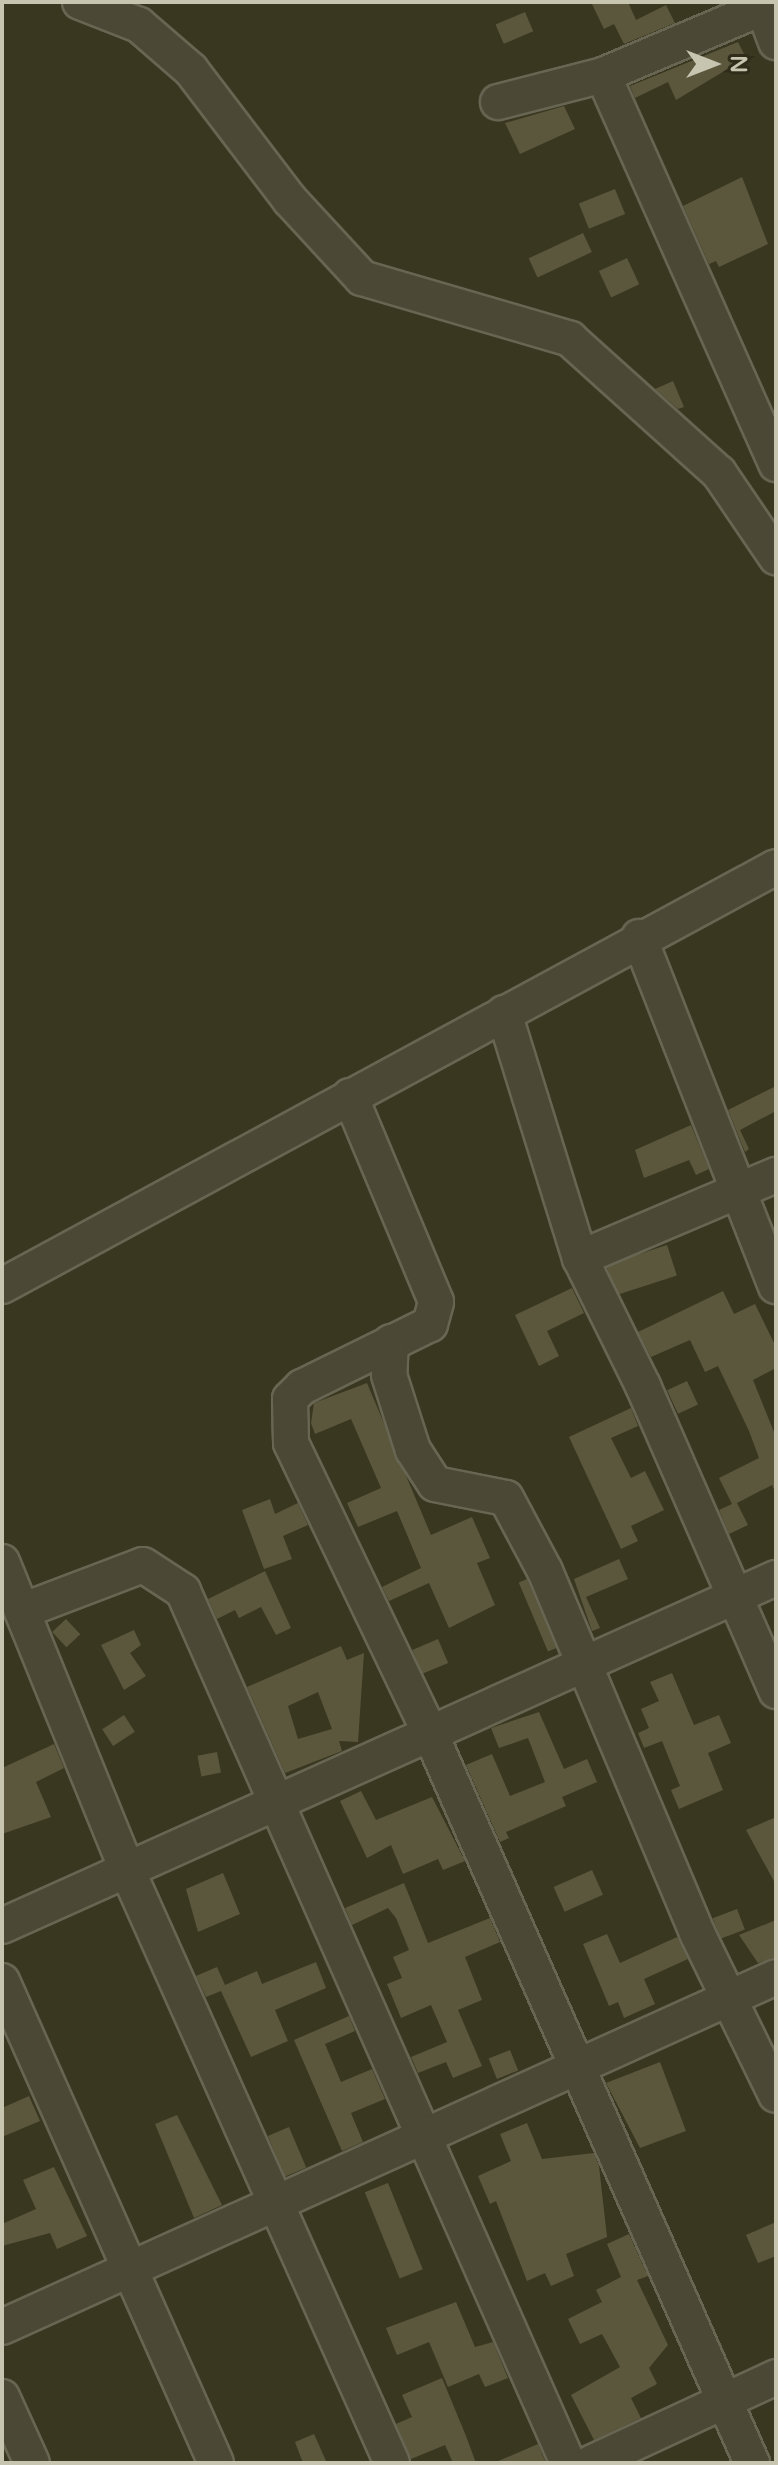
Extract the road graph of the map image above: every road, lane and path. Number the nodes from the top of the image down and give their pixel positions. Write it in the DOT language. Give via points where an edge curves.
graph roads {
  1 [pos="80,2"];
  2 [pos="767,4"];
  3 [pos="776,42"];
  4 [pos="603,75"];
  5 [pos="498,102"];
  6 [pos="776,464"];
  7 [pos="776,557"];
  8 [pos="776,867"];
  9 [pos="639,937"];
  10 [pos="504,1013"];
  11 [pos="350,1096"];
  12 [pos="776,1175"];
  13 [pos="738,1193"];
  14 [pos="580,1258"];
  15 [pos="2,1286"];
  16 [pos="776,1286"];
  17 [pos="391,1342"];
  18 [pos="2,1562"];
  19 [pos="776,1578"];
  20 [pos="733,1595"];
  21 [pos="22,1611"];
  22 [pos="581,1664"];
  23 [pos="776,1691"];
  24 [pos="430,1733"];
  25 [pos="280,1806"];
  26 [pos="128,1872"];
  27 [pos="2,1926"];
  28 [pos="776,1977"];
  29 [pos="2,1981"];
  30 [pos="730,2001"];
  31 [pos="578,2070"];
  32 [pos="776,2095"];
  33 [pos="422,2133"];
  34 [pos="277,2200"];
  35 [pos="130,2268"];
  36 [pos="2,2327"];
  37 [pos="776,2377"];
  38 [pos="2,2397"];
  39 [pos="722,2398"];
  40 [pos="32,2463"];
  41 [pos="216,2463"];
  42 [pos="392,2463"];
  43 [pos="568,2463"];
  44 [pos="591,2463"];
  45 [pos="752,2463"];
  1 -- 7 [label="street" via="139,25 191,70 290,200 362,278 570,339 719,473"];
  2 -- 3 [label="street"];
  2 -- 4 [label="street"];
  4 -- 5 [label="street"];
  4 -- 6 [label="street"];
  8 -- 9 [label="street"];
  9 -- 10 [label="street"];
  9 -- 13 [label="street"];
  10 -- 11 [label="street"];
  10 -- 14 [label="street"];
  11 -- 15 [label="street"];
  11 -- 17 [label="street" via="436,1302 430,1324"];
  12 -- 13 [label="street"];
  13 -- 14 [label="street"];
  13 -- 16 [label="street"];
  14 -- 20 [label="street"];
  17 -- 22 [label="street" via="389,1375 413,1450 435,1484 506,1498 545,1571"];
  17 -- 24 [label="street" via="302,1387 290,1399 291,1443"];
  18 -- 21 [label="street"];
  19 -- 20 [label="street"];
  20 -- 22 [label="street"];
  20 -- 23 [label="street"];
  21 -- 25 [label="street" via="143,1565 183,1591"];
  21 -- 26 [label="street"];
  22 -- 24 [label="street"];
  22 -- 30 [label="street"];
  24 -- 25 [label="street"];
  24 -- 31 [label="street"];
  25 -- 26 [label="street"];
  25 -- 33 [label="street"];
  26 -- 27 [label="street"];
  26 -- 34 [label="street"];
  28 -- 30 [label="street"];
  29 -- 35 [label="street"];
  30 -- 31 [label="street"];
  30 -- 32 [label="street"];
  31 -- 33 [label="street"];
  31 -- 39 [label="street"];
  33 -- 34 [label="street"];
  33 -- 43 [label="street"];
  34 -- 35 [label="street"];
  34 -- 42 [label="street"];
  35 -- 36 [label="street"];
  35 -- 41 [label="street"];
  37 -- 39 [label="street"];
  38 -- 40 [label="street"];
  39 -- 44 [label="street"];
  39 -- 45 [label="street"];
}
